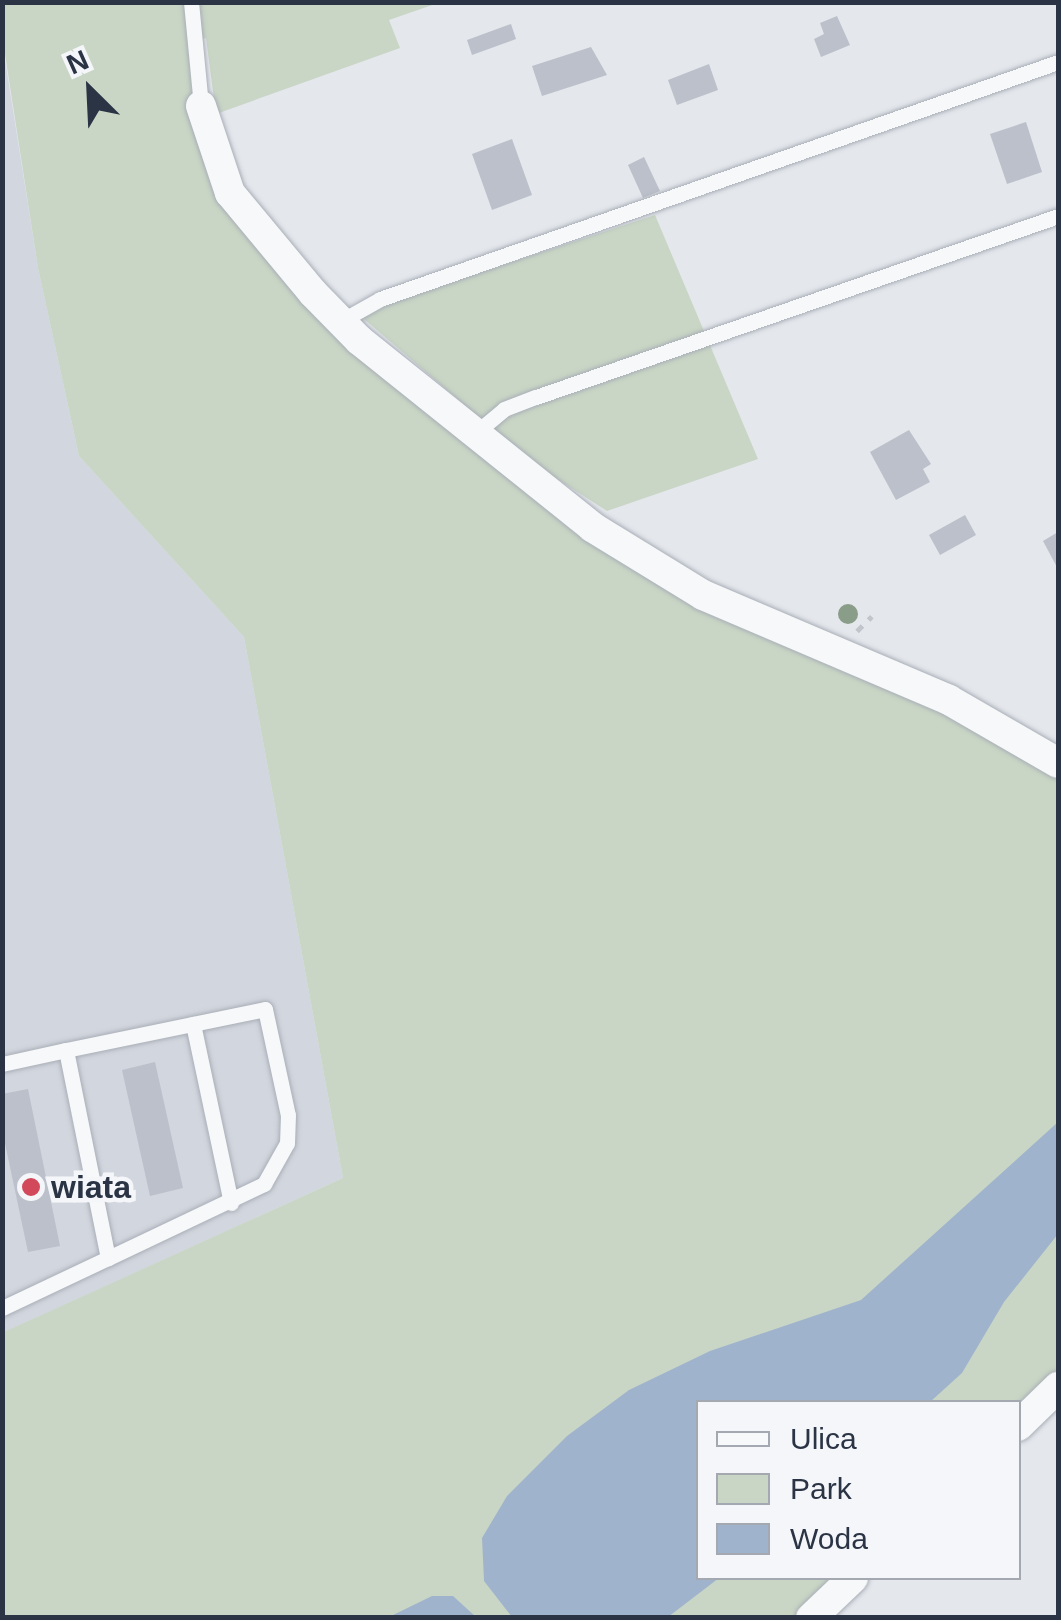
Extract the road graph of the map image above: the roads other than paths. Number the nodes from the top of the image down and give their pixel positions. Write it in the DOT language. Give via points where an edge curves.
graph roads {
  1 [pos="191,2"];
  2 [pos="1058,62"];
  3 [pos="201,106"];
  4 [pos="1058,216"];
  5 [pos="341,321"];
  6 [pos="478,431"];
  7 [pos="1058,763"];
  8 [pos="192,1024"];
  9 [pos="66,1050"];
  10 [pos="2,1064"];
  11 [pos="230,1203"];
  12 [pos="108,1258"];
  13 [pos="2,1308"];
  14 [pos="1058,1387"];
  15 [pos="1021,1423"];
  16 [pos="851,1580"];
  17 [pos="810,1618"];
  1 -- 3 [label="lane"];
  2 -- 5 [label="lane" via="380,299"];
  3 -- 5 [label="street" via="230,193"];
  4 -- 6 [label="lane" via="536,396 504,409"];
  5 -- 6 [label="street"];
  6 -- 7 [label="street" via="592,528 655,569 948,700"];
  8 -- 9 [label="lane"];
  8 -- 11 [label="lane"];
  8 -- 11 [label="lane" via="265,1009 288,1115 287,1144 274,1172"];
  9 -- 10 [label="lane"];
  9 -- 12 [label="lane"];
  11 -- 12 [label="lane"];
  12 -- 13 [label="lane"];
  14 -- 15 [label="street"];
  16 -- 17 [label="street"];
}
